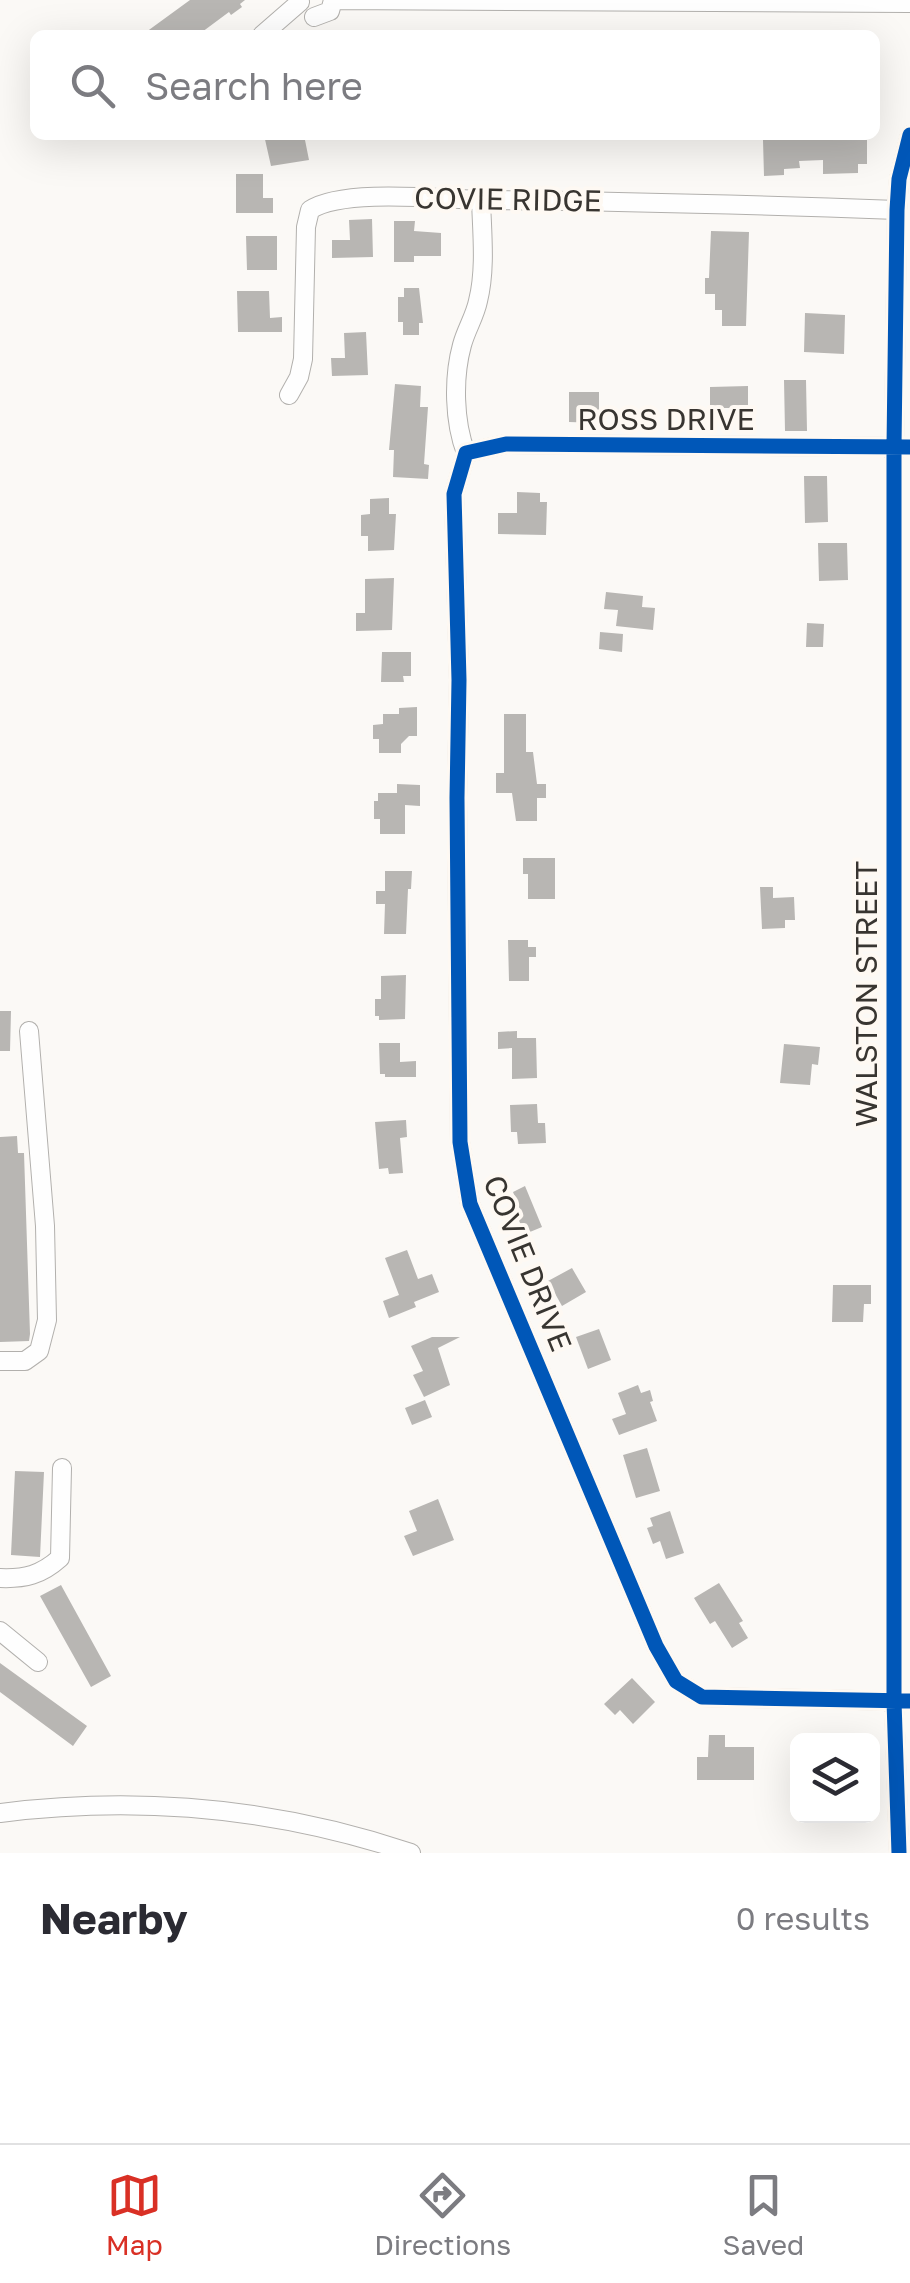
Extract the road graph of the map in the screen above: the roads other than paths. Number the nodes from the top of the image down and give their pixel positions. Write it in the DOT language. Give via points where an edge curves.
graph roads {
  1 [pos="333,0"];
  2 [pos="300,1"];
  3 [pos="910,3"];
  4 [pos="314,26"];
  5 [pos="268,30"];
  6 [pos="910,136"];
  7 [pos="481,200"];
  8 [pos="897,210"];
  9 [pos="902,306"];
  10 [pos="290,396"];
  11 [pos="902,447"];
  12 [pos="466,453"];
  13 [pos="29,1030"];
  14 [pos="0,1361"];
  15 [pos="62,1468"];
  16 [pos="0,1578"];
  17 [pos="0,1631"];
  18 [pos="38,1662"];
  19 [pos="902,1701"];
  20 [pos="0,1813"];
  21 [pos="412,1853"];
  22 [pos="899,1853"];
  1 -- 3 [label="street"];
  1 -- 4 [label="street"];
  2 -- 4 [label="street"];
  2 -- 5 [label="street"];
  6 -- 8 [label="street, WALSTON STREET"];
  7 -- 8 [label="street, COVIE RIDGE"];
  7 -- 10 [label="street, COVIE RIDGE" via="344,199 310,210 303,359"];
  7 -- 12 [label="street" via="478,304 460,349 459,436"];
  8 -- 9 [label="street, WALSTON STREET"];
  9 -- 11 [label="street, WALSTON STREET"];
  11 -- 12 [label="street, ROSS DRIVE" via="506,444"];
  11 -- 19 [label="street, WALSTON STREET"];
  12 -- 19 [label="street, COVIE DRIVE" via="454,494 460,1142 470,1204 676,1681 702,1697"];
  13 -- 14 [label="street" via="47,1320 39,1352 25,1361"];
  15 -- 16 [label="street" via="60,1558 28,1578"];
  17 -- 18 [label="street"];
  19 -- 22 [label="street, WALSTON STREET"];
  20 -- 21 [label="street" via="105,1804 209,1808 321,1826"];
}
